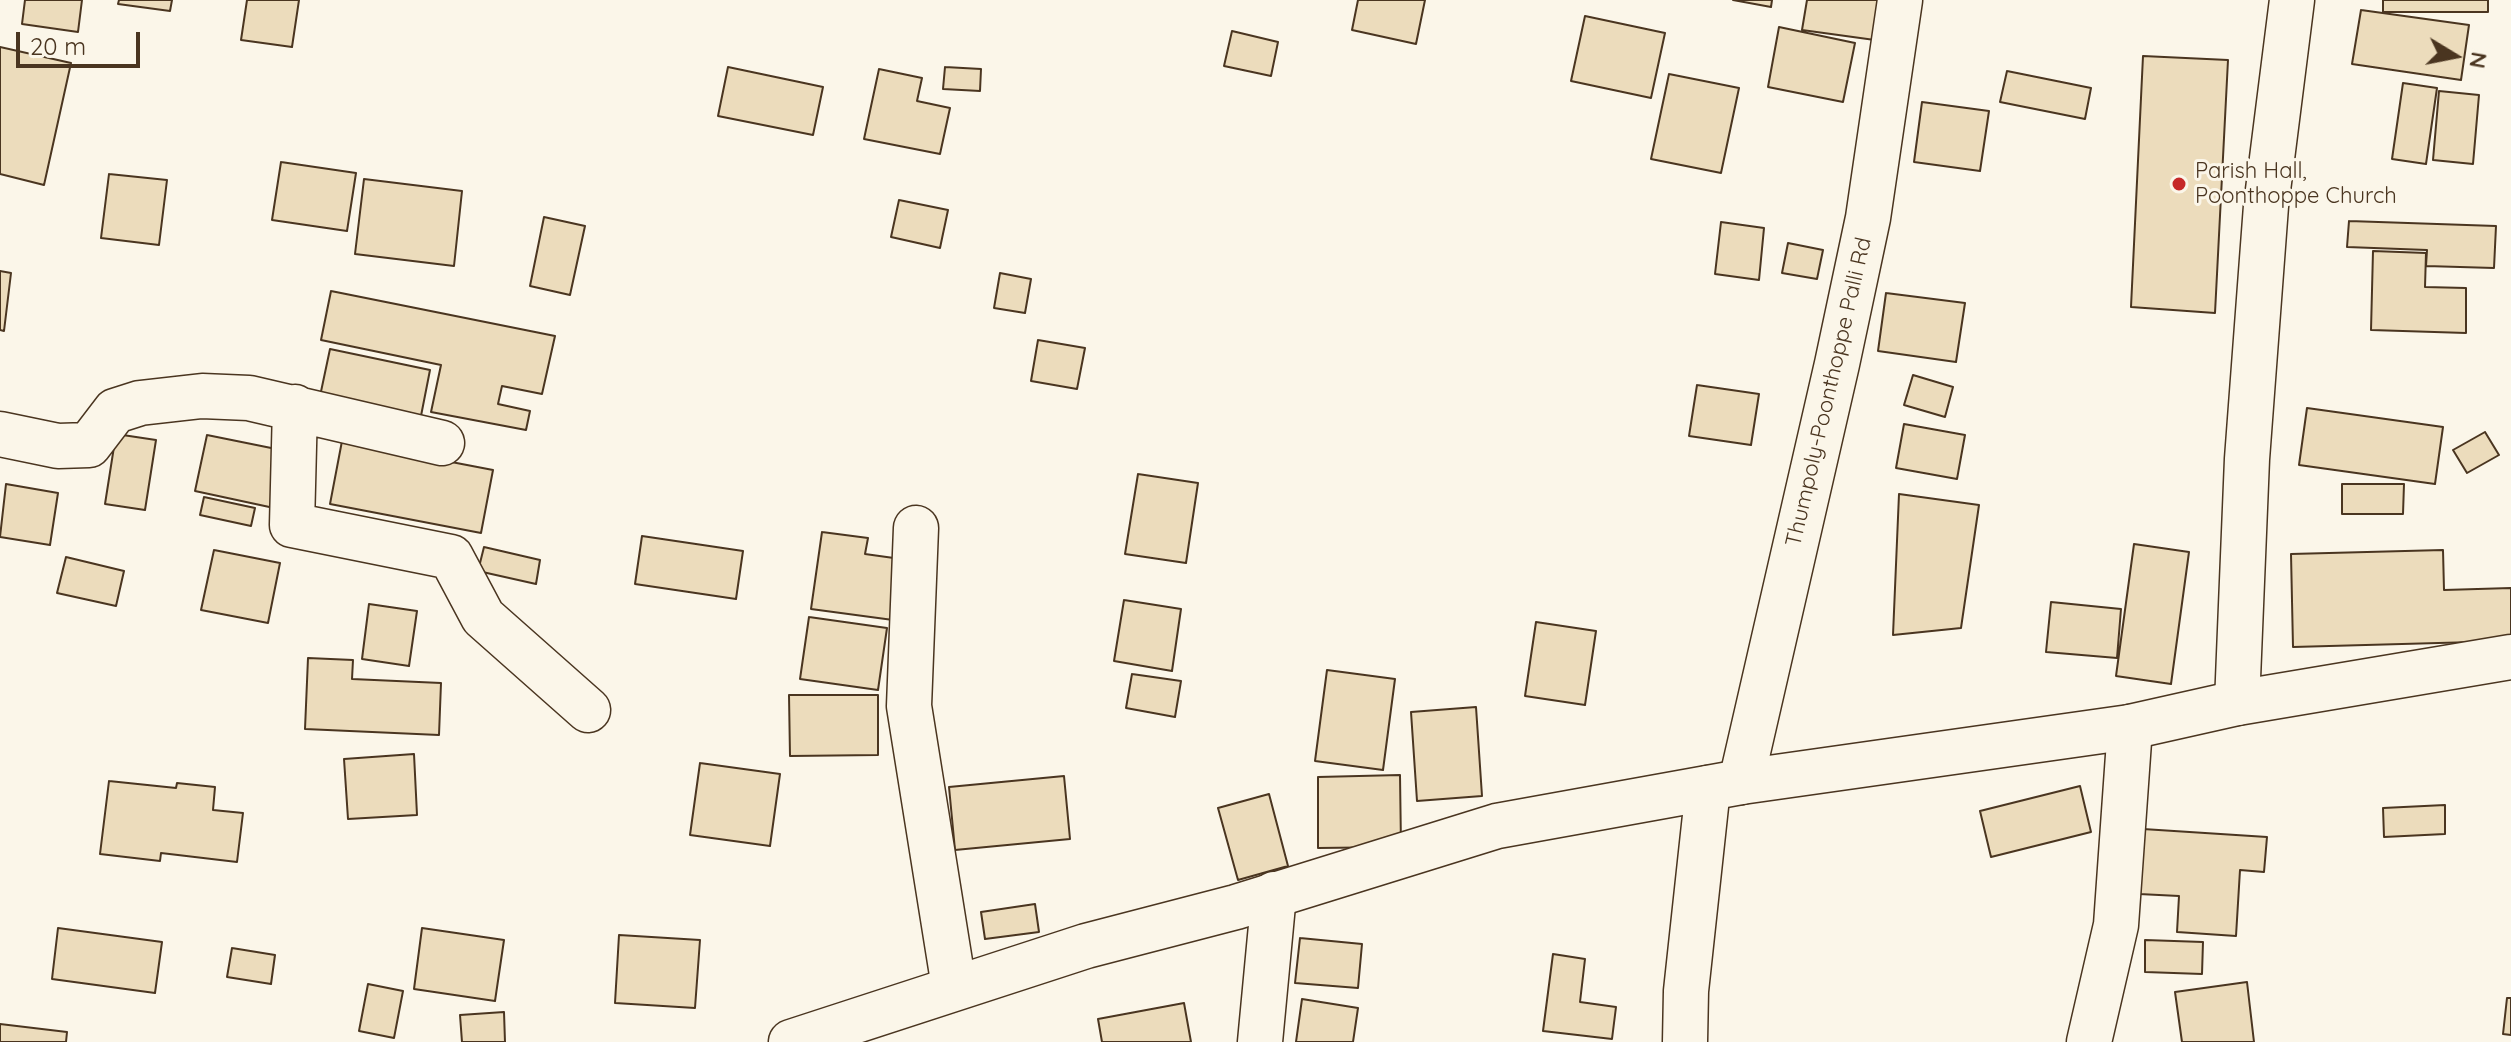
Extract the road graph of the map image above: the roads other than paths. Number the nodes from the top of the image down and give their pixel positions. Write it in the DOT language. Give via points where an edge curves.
graph roads {
  1 [pos="1900,0"];
  2 [pos="2292,0"];
  3 [pos="295,407"];
  4 [pos="0,434"];
  5 [pos="442,443"];
  6 [pos="916,528"];
  7 [pos="2511,657"];
  8 [pos="2237,703"];
  9 [pos="588,710"];
  10 [pos="2130,727"];
  11 [pos="1725,785"];
  12 [pos="1274,894"];
  13 [pos="954,987"];
  14 [pos="791,1042"];
  15 [pos="1260,1042"];
  16 [pos="1685,1042"];
  17 [pos="2089,1042"];
  1 -- 11 [label="street, Thumpoly-Poonthoppe Palli Rd" via="1868,218 1837,364"];
  2 -- 8 [label="street" via="2266,206 2247,459"];
  3 -- 4 [label="street" via="202,396 115,411 89,445 58,446"];
  3 -- 5 [label="street"];
  3 -- 9 [label="street" via="292,525 451,557 483,617"];
  6 -- 13 [label="street" via="909,706"];
  7 -- 8 [label="street"];
  8 -- 10 [label="street"];
  10 -- 11 [label="street"];
  10 -- 17 [label="street" via="2116,925"];
  11 -- 12 [label="street" via="1497,826"];
  11 -- 16 [label="street, Thumpoly-Poonthoppe Palli Rd" via="1686,991"];
  12 -- 13 [label="street"];
  12 -- 15 [label="street"];
  13 -- 14 [label="street"];
}
